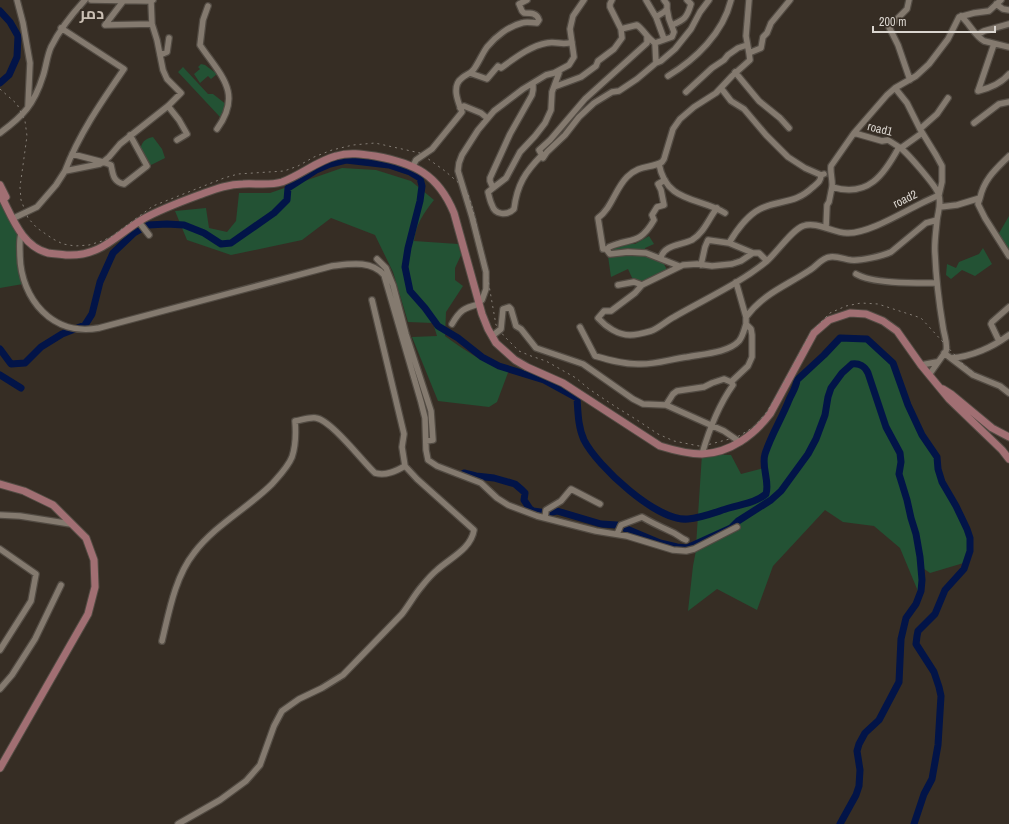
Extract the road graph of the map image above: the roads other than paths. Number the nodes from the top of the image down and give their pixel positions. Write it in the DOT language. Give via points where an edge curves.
graph roads {
  1 [pos="17,0"];
  2 [pos="85,0"];
  3 [pos="90,0"];
  4 [pos="124,0"];
  5 [pos="152,0"];
  6 [pos="527,0"];
  7 [pos="584,0"];
  8 [pos="612,0"];
  9 [pos="646,0"];
  10 [pos="664,0"];
  11 [pos="687,0"];
  12 [pos="709,0"];
  13 [pos="731,0"];
  14 [pos="748,0"];
  15 [pos="790,0"];
  16 [pos="909,0"];
  17 [pos="1001,0"];
  18 [pos="996,4"];
  19 [pos="208,6"];
  20 [pos="667,9"];
  21 [pos="1009,10"];
  22 [pos="961,16"];
  23 [pos="656,17"];
  24 [pos="152,24"];
  25 [pos="1009,24"];
  26 [pos="672,25"];
  27 [pos="61,28"];
  28 [pos="621,29"];
  29 [pos="977,35"];
  30 [pos="647,37"];
  31 [pos="169,38"];
  32 [pos="664,39"];
  33 [pos="572,42"];
  34 [pos="655,43"];
  35 [pos="994,44"];
  36 [pos="747,45"];
  37 [pos="1009,47"];
  38 [pos="749,54"];
  39 [pos="160,55"];
  40 [pos="656,63"];
  41 [pos="558,72"];
  42 [pos="735,72"];
  43 [pos="470,73"];
  44 [pos="1009,74"];
  45 [pos="668,76"];
  46 [pos="910,80"];
  47 [pos="533,84"];
  48 [pos="554,87"];
  49 [pos="721,88"];
  50 [pos="895,88"];
  51 [pos="686,92"];
  52 [pos="948,98"];
  53 [pos="1009,102"];
  54 [pos="168,106"];
  55 [pos="28,107"];
  56 [pos="460,108"];
  57 [pos="488,118"];
  58 [pos="974,123"];
  59 [pos="789,128"];
  60 [pos="217,129"];
  61 [pos="921,131"];
  62 [pos="0,133"];
  63 [pos="854,133"];
  64 [pos="130,135"];
  65 [pos="177,140"];
  66 [pos="900,147"];
  67 [pos="72,154"];
  68 [pos="542,155"];
  69 [pos="1009,156"];
  70 [pos="103,162"];
  71 [pos="659,164"];
  72 [pos="413,166"];
  73 [pos="65,171"];
  74 [pos="821,175"];
  75 [pos="831,175"];
  76 [pos="666,180"];
  77 [pos="0,185"];
  78 [pos="832,187"];
  79 [pos="493,188"];
  80 [pos="0,194"];
  81 [pos="939,195"];
  82 [pos="980,198"];
  83 [pos="940,207"];
  84 [pos="717,208"];
  85 [pos="725,213"];
  86 [pos="16,217"];
  87 [pos="937,220"];
  88 [pos="140,223"];
  89 [pos="826,228"];
  90 [pos="21,234"];
  91 [pos="149,235"];
  92 [pos="729,243"];
  93 [pos="607,248"];
  94 [pos="753,253"];
  95 [pos="64,254"];
  96 [pos="1009,256"];
  97 [pos="661,258"];
  98 [pos="377,259"];
  99 [pos="767,260"];
  100 [pos="701,265"];
  101 [pos="679,266"];
  102 [pos="856,274"];
  103 [pos="736,282"];
  104 [pos="937,283"];
  105 [pos="618,285"];
  106 [pos="642,285"];
  107 [pos="372,300"];
  108 [pos="479,303"];
  109 [pos="1009,307"];
  110 [pos="746,317"];
  111 [pos="452,324"];
  112 [pos="746,324"];
  113 [pos="580,327"];
  114 [pos="1009,335"];
  115 [pos="492,336"];
  116 [pos="999,341"];
  117 [pos="944,353"];
  118 [pos="951,358"];
  119 [pos="937,362"];
  120 [pos="921,364"];
  121 [pos="929,375"];
  122 [pos="731,382"];
  123 [pos="939,387"];
  124 [pos="1009,393"];
  125 [pos="666,405"];
  126 [pos="711,426"];
  127 [pos="999,432"];
  128 [pos="1009,437"];
  129 [pos="429,441"];
  130 [pos="740,442"];
  131 [pos="996,444"];
  132 [pos="702,454"];
  133 [pos="1009,456"];
  134 [pos="406,466"];
  135 [pos="0,484"];
  136 [pos="600,504"];
  137 [pos="0,515"];
  138 [pos="545,515"];
  139 [pos="71,524"];
  140 [pos="737,527"];
  141 [pos="619,530"];
  142 [pos="686,540"];
  143 [pos="0,549"];
  144 [pos="61,585"];
  145 [pos="162,641"];
  146 [pos="0,650"];
  147 [pos="0,689"];
  148 [pos="0,768"];
  149 [pos="178,824"];
  1 -- 55 [label="street" via="30,63"];
  2 -- 27 [label="street"];
  3 -- 4 [label="street"];
  4 -- 5 [label="street"];
  4 -- 24 [label="street" via="105,25"];
  5 -- 24 [label="street"];
  6 -- 43 [label="street" via="520,4 522,11 535,14 539,18 538,22 522,23 504,32 487,48"];
  7 -- 33 [label="street" via="573,16 570,29"];
  8 -- 28 [label="street" via="610,7"];
  9 -- 23 [label="street"];
  10 -- 20 [label="street"];
  11 -- 26 [label="street" via="691,4 687,15"];
  12 -- 40 [label="street" via="675,49"];
  13 -- 45 [label="street" via="715,36"];
  14 -- 36 [label="street"];
  15 -- 38 [label="street" via="763,37 761,48"];
  16 -- 46 [label="street" via="907,8 889,27"];
  17 -- 18 [label="street"];
  18 -- 21 [label="street" via="1003,10"];
  18 -- 22 [label="street" via="989,11"];
  19 -- 60 [label="street" via="203,20 200,45 228,86 230,98 228,110"];
  20 -- 23 [label="street"];
  20 -- 26 [label="street"];
  22 -- 29 [label="street"];
  22 -- 46 [label="street" via="943,47 929,64"];
  23 -- 32 [label="street"];
  24 -- 39 [label="street"];
  25 -- 29 [label="street"];
  26 -- 32 [label="street" via="673,36"];
  27 -- 55 [label="street" via="51,48 43,78"];
  27 -- 67 [label="street" via="124,69 94,114"];
  28 -- 30 [label="street" via="637,25"];
  28 -- 48 [label="street" via="622,38 596,66 581,77"];
  29 -- 35 [label="street" via="984,42"];
  30 -- 34 [label="street"];
  30 -- 68 [label="street" via="647,43 585,99 539,150"];
  31 -- 39 [label="street" via="168,52"];
  32 -- 34 [label="street"];
  33 -- 41 [label="street" via="572,61"];
  33 -- 43 [label="street" via="547,43 534,47 501,68 498,66 487,79"];
  34 -- 40 [label="street"];
  35 -- 37 [label="street"];
  35 -- 44 [label="street" via="978,91 997,84"];
  36 -- 38 [label="street"];
  36 -- 51 [label="street" via="728,55"];
  38 -- 42 [label="street" via="750,60"];
  39 -- 54 [label="street" via="167,79 181,93"];
  40 -- 68 [label="street" via="619,91 612,92 594,103 543,158"];
  41 -- 47 [label="street" via="546,75"];
  41 -- 48 [label="street"];
  42 -- 49 [label="street"];
  42 -- 59 [label="street" via="759,101"];
  43 -- 56 [label="street" via="458,82 457,103"];
  46 -- 50 [label="street"];
  47 -- 57 [label="street" via="523,89"];
  47 -- 79 [label="street" via="532,95 510,134 490,178"];
  48 -- 79 [label="street" via="551,110 545,123 520,152 506,178"];
  49 -- 71 [label="street" via="676,123 664,159"];
  49 -- 74 [label="street" via="784,152 805,168"];
  50 -- 61 [label="street" via="907,103"];
  50 -- 63 [label="street"];
  52 -- 61 [label="street"];
  53 -- 58 [label="street" via="999,104"];
  54 -- 64 [label="street"];
  54 -- 65 [label="street" via="187,134"];
  55 -- 62 [label="street"];
  56 -- 57 [label="street" via="464,106"];
  56 -- 72 [label="street" via="462,112 432,149 416,160"];
  57 -- 108 [label="street" via="471,140 459,163 458,171 486,272 486,289"];
  61 -- 66 [label="street"];
  61 -- 81 [label="street" via="942,166"];
  63 -- 66 [label="street, road1" via="882,141 888,140"];
  63 -- 75 [label="street, road1" via="831,166"];
  64 -- 70 [label="street"];
  64 -- 70 [label="street" via="147,166 124,184 115,180 111,165"];
  66 -- 78 [label="street, road1" via="872,184 841,190"];
  66 -- 81 [label="street"];
  67 -- 70 [label="street"];
  67 -- 73 [label="street"];
  68 -- 79 [label="street" via="522,178 511,212 498,213 492,207 488,192"];
  69 -- 82 [label="street" via="991,174 982,188"];
  70 -- 73 [label="street"];
  71 -- 76 [label="street"];
  71 -- 93 [label="street" via="637,169 627,176 606,210 598,218 603,249"];
  72 -- 88 [label="main road" via="366,154 336,155 280,182 226,186 179,203"];
  72 -- 108 [label="main road" via="437,184 447,197 454,213"];
  73 -- 86 [label="street" via="37,207"];
  74 -- 75 [label="street"];
  74 -- 92 [label="street" via="819,182 799,198 772,204 759,210 739,227"];
  75 -- 78 [label="street, road1"];
  76 -- 84 [label="street" via="677,194"];
  76 -- 93 [label="street" via="658,184 662,190 664,205 657,207 652,214 654,220 645,234 634,241"];
  77 -- 86 [label="main road"];
  78 -- 89 [label="street, road1" via="827,205"];
  80 -- 90 [label="main road"];
  81 -- 83 [label="street"];
  81 -- 89 [label="street, road2" via="866,230 842,233"];
  82 -- 83 [label="street"];
  82 -- 96 [label="street" via="978,204 985,218"];
  83 -- 87 [label="street"];
  84 -- 85 [label="street"];
  84 -- 97 [label="street" via="698,235 668,249"];
  86 -- 95 [label="main road" via="34,242"];
  87 -- 104 [label="street" via="934,240"];
  87 -- 110 [label="street" via="926,223 884,255 853,260 834,257 823,259 811,270 768,295 753,307"];
  88 -- 91 [label="street"];
  88 -- 95 [label="main road" via="99,249 86,254"];
  89 -- 99 [label="street" via="808,225 798,228"];
  90 -- 95 [label="main road" via="41,250"];
  90 -- 129 [label="street" via="22,276 35,302 54,321 83,330 105,327 332,266 357,264 375,268 384,275 425,418"];
  92 -- 94 [label="street"];
  92 -- 100 [label="street" via="708,240"];
  93 -- 97 [label="street" via="610,254 646,253"];
  94 -- 99 [label="street" via="759,253"];
  94 -- 100 [label="street" via="732,264"];
  97 -- 101 [label="street"];
  98 -- 129 [label="street" via="386,268 394,285 406,334 431,411 433,440"];
  99 -- 103 [label="street"];
  100 -- 101 [label="street"];
  101 -- 106 [label="street"];
  102 -- 104 [label="street" via="877,280"];
  103 -- 106 [label="street" via="650,332 629,335 621,333 606,326 598,318 604,311 611,311 635,294"];
  103 -- 110 [label="street"];
  104 -- 117 [label="street" via="947,347"];
  105 -- 106 [label="street" via="634,282"];
  107 -- 134 [label="street" via="404,434 402,447"];
  108 -- 111 [label="street" via="464,308"];
  108 -- 115 [label="main road"];
  109 -- 116 [label="street" via="991,324"];
  110 -- 112 [label="street"];
  112 -- 113 [label="street" via="742,336 731,347 653,364 620,362 595,356"];
  112 -- 122 [label="street" via="751,329 752,357 748,366"];
  114 -- 116 [label="street"];
  115 -- 125 [label="street" via="501,329 503,309 510,307 516,326 536,348 583,364 644,404"];
  115 -- 132 [label="main road" via="515,360 563,383 660,446"];
  116 -- 118 [label="street" via="962,357"];
  117 -- 118 [label="street"];
  117 -- 119 [label="street"];
  118 -- 124 [label="street" via="973,375 1000,386"];
  119 -- 120 [label="street"];
  119 -- 121 [label="street"];
  120 -- 121 [label="main road"];
  120 -- 130 [label="main road" via="897,331 883,321 866,314 850,313 829,320 814,333 763,424"];
  121 -- 123 [label="main road"];
  122 -- 125 [label="street" via="724,379 704,387 677,391 672,394"];
  122 -- 126 [label="street" via="733,385"];
  123 -- 127 [label="main road"];
  123 -- 131 [label="main road"];
  125 -- 126 [label="street"];
  126 -- 130 [label="street"];
  126 -- 132 [label="street"];
  127 -- 128 [label="main road"];
  127 -- 131 [label="main road"];
  129 -- 138 [label="street" via="426,450 428,460 437,466 481,483 508,505"];
  130 -- 132 [label="main road"];
  131 -- 133 [label="main road"];
  134 -- 145 [label="street" via="383,474 375,473 325,422 317,418 295,421 296,440 292,457 282,473 252,502 207,538 189,560 179,579"];
  134 -- 149 [label="street" via="474,530 468,544 436,570 402,614 343,676 282,711 260,765 246,781 220,800"];
  135 -- 139 [label="main road" via="24,491 53,505"];
  136 -- 138 [label="street" via="571,489"];
  137 -- 139 [label="street"];
  138 -- 141 [label="street" via="596,531"];
  139 -- 148 [label="main road" via="86,538 94,560 95,587 88,614"];
  140 -- 141 [label="street" via="686,551 673,550 627,536"];
  141 -- 142 [label="street" via="642,516"];
  143 -- 146 [label="street" via="36,574 31,601"];
  144 -- 147 [label="street" via="35,638"];
}
